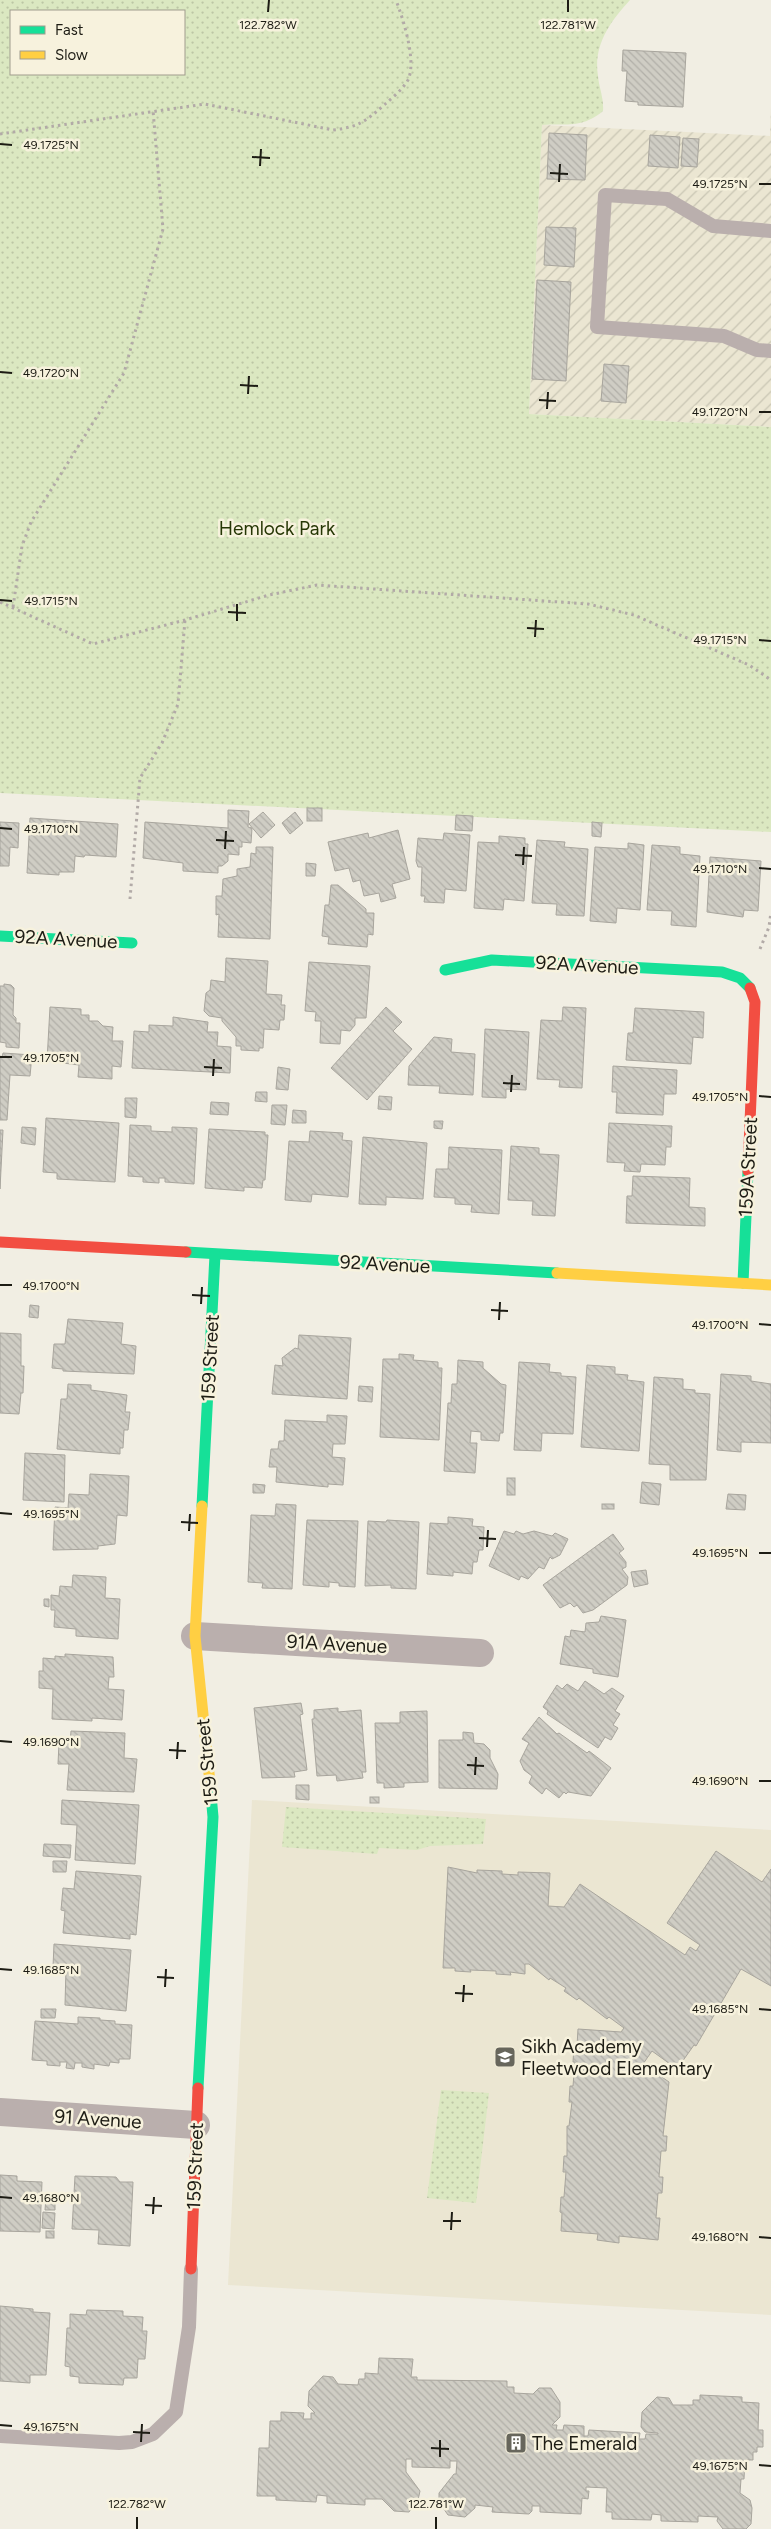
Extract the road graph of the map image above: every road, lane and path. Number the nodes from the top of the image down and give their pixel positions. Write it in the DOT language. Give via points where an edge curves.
graph roads {
  1 [pos="396,0"];
  2 [pos="153,110"];
  3 [pos="0,134"];
  4 [pos="771,232"];
  5 [pos="771,351"];
  6 [pos="0,602"];
  7 [pos="12,608"];
  8 [pos="185,620"];
  9 [pos="771,680"];
  10 [pos="130,899"];
  11 [pos="771,912"];
  12 [pos="0,936"];
  13 [pos="132,943"];
  14 [pos="760,949"];
  15 [pos="445,970"];
  16 [pos="731,973"];
  17 [pos="0,1242"];
  18 [pos="215,1255"];
  19 [pos="743,1283"];
  20 [pos="771,1285"];
  21 [pos="195,1636"];
  22 [pos="480,1653"];
  23 [pos="0,2112"];
  24 [pos="196,2124"];
  25 [pos="192,2269"];
  26 [pos="0,2436"];
  1 -- 2 [label="path" via="409,46 409,79 365,123 333,130 205,104"];
  2 -- 3 [label="path"];
  2 -- 7 [label="path" via="163,229 124,373 31,522 22,546"];
  4 -- 5 [label="lane" via="713,226 667,199 605,195 597,327 724,336 757,350"];
  6 -- 7 [label="path"];
  7 -- 8 [label="path" via="93,644"];
  8 -- 9 [label="path" via="269,595 317,585 588,604 634,615 749,665"];
  8 -- 10 [label="path" via="178,704 162,743 140,778"];
  11 -- 14 [label="path"];
  12 -- 13 [label="street, 92A Avenue"];
  15 -- 16 [label="street, 92A Avenue" via="492,960"];
  16 -- 19 [label="street, 159A Street" via="743,978 753,991 755,1002"];
  17 -- 18 [label="street, 92 Avenue"];
  18 -- 19 [label="street, 92 Avenue"];
  18 -- 21 [label="street, 159 Street"];
  19 -- 20 [label="street, 92 Avenue"];
  21 -- 22 [label="street, 91A Avenue"];
  21 -- 24 [label="street, 159 Street" via="213,1817"];
  23 -- 24 [label="street, 91 Avenue"];
  24 -- 25 [label="street, 159 Street"];
  25 -- 26 [label="lane" via="189,2327 176,2412 153,2434 126,2443"];
}
